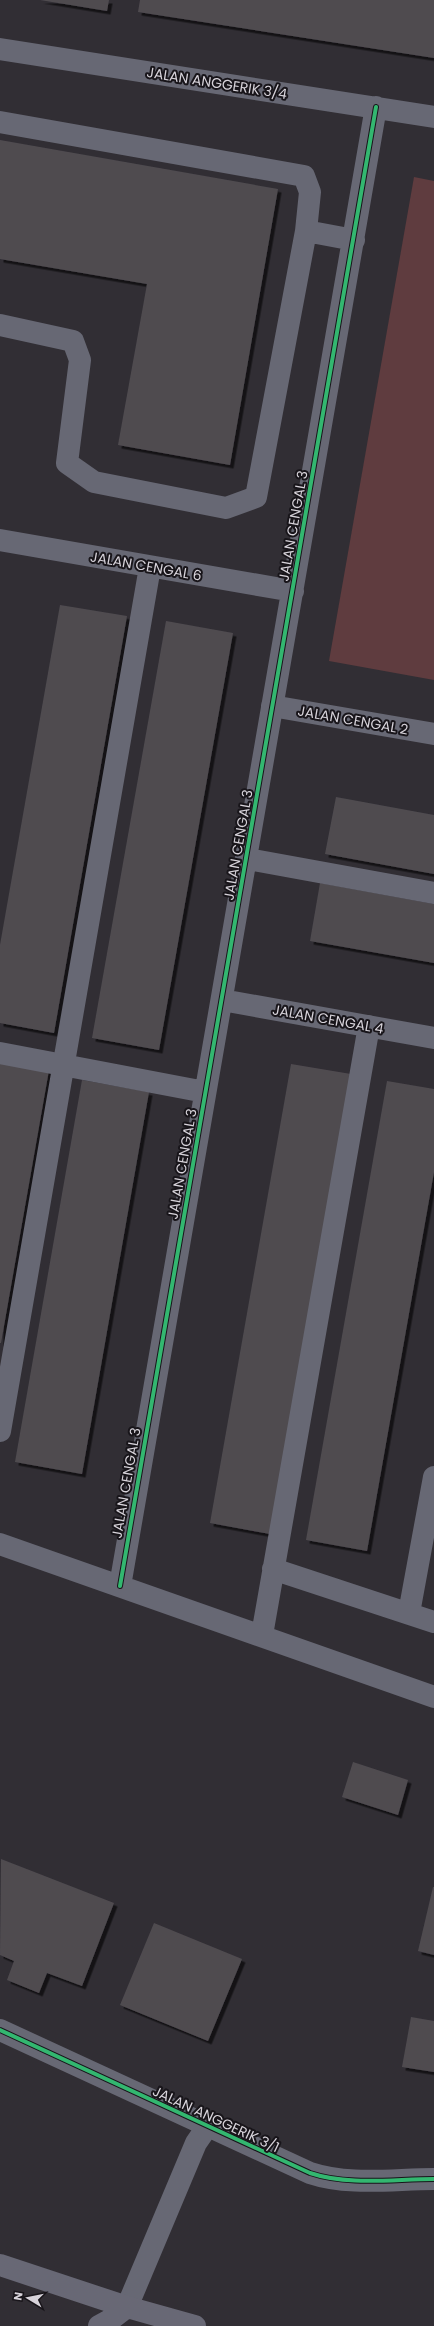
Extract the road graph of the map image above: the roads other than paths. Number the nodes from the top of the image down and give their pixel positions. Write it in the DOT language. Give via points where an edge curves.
graph roads {
  1 [pos="0,49"];
  2 [pos="376,108"];
  3 [pos="434,117"];
  4 [pos="0,122"];
  5 [pos="306,231"];
  6 [pos="354,240"];
  7 [pos="0,325"];
  8 [pos="0,540"];
  9 [pos="150,567"];
  10 [pos="293,591"];
  11 [pos="272,706"];
  12 [pos="434,734"];
  13 [pos="248,859"];
  14 [pos="434,892"];
  15 [pos="222,1000"];
  16 [pos="369,1026"];
  17 [pos="434,1038"];
  18 [pos="0,1053"];
  19 [pos="64,1066"];
  20 [pos="205,1092"];
  21 [pos="0,1431"];
  22 [pos="434,1477"];
  23 [pos="0,1544"];
  24 [pos="273,1569"];
  25 [pos="120,1586"];
  26 [pos="409,1613"];
  27 [pos="434,1622"];
  28 [pos="262,1635"];
  29 [pos="434,1697"];
  30 [pos="0,2030"];
  31 [pos="207,2127"];
  32 [pos="434,2178"];
  33 [pos="0,2265"];
  34 [pos="130,2316"];
  35 [pos="99,2326"];
  36 [pos="195,2326"];
  1 -- 2 [label="street, JALAN ANGGERIK 3/4"];
  2 -- 3 [label="street, JALAN ANGGERIK 3/4"];
  2 -- 6 [label="street, JALAN CENGAL 3"];
  4 -- 5 [label="street" via="304,176 310,192"];
  5 -- 6 [label="street"];
  5 -- 7 [label="street" via="256,498 226,508 94,482 68,462 80,360 73,341"];
  6 -- 10 [label="street, JALAN CENGAL 3"];
  8 -- 9 [label="street, JALAN CENGAL 6"];
  9 -- 10 [label="street, JALAN CENGAL 6"];
  9 -- 19 [label="street"];
  10 -- 11 [label="street, JALAN CENGAL 3"];
  11 -- 12 [label="street, JALAN CENGAL 2"];
  11 -- 13 [label="street, JALAN CENGAL 3"];
  13 -- 14 [label="street"];
  13 -- 15 [label="street, JALAN CENGAL 3"];
  15 -- 16 [label="street, JALAN CENGAL 4"];
  15 -- 20 [label="street, JALAN CENGAL 3"];
  16 -- 17 [label="street, JALAN CENGAL 4"];
  16 -- 24 [label="street"];
  18 -- 19 [label="street"];
  19 -- 20 [label="street"];
  19 -- 21 [label="street"];
  20 -- 25 [label="street, JALAN CENGAL 3"];
  22 -- 26 [label="street"];
  23 -- 25 [label="street"];
  24 -- 26 [label="street"];
  24 -- 28 [label="street"];
  25 -- 28 [label="street"];
  26 -- 27 [label="street"];
  28 -- 29 [label="street"];
  30 -- 31 [label="street, JALAN ANGGERIK 3/1"];
  31 -- 32 [label="street, JALAN ANGGERIK 3/1" via="325,2178"];
  31 -- 34 [label="street" via="196,2143"];
  33 -- 34 [label="main road"];
  34 -- 35 [label="main road" via="110,2320"];
  34 -- 36 [label="main road"];
}
